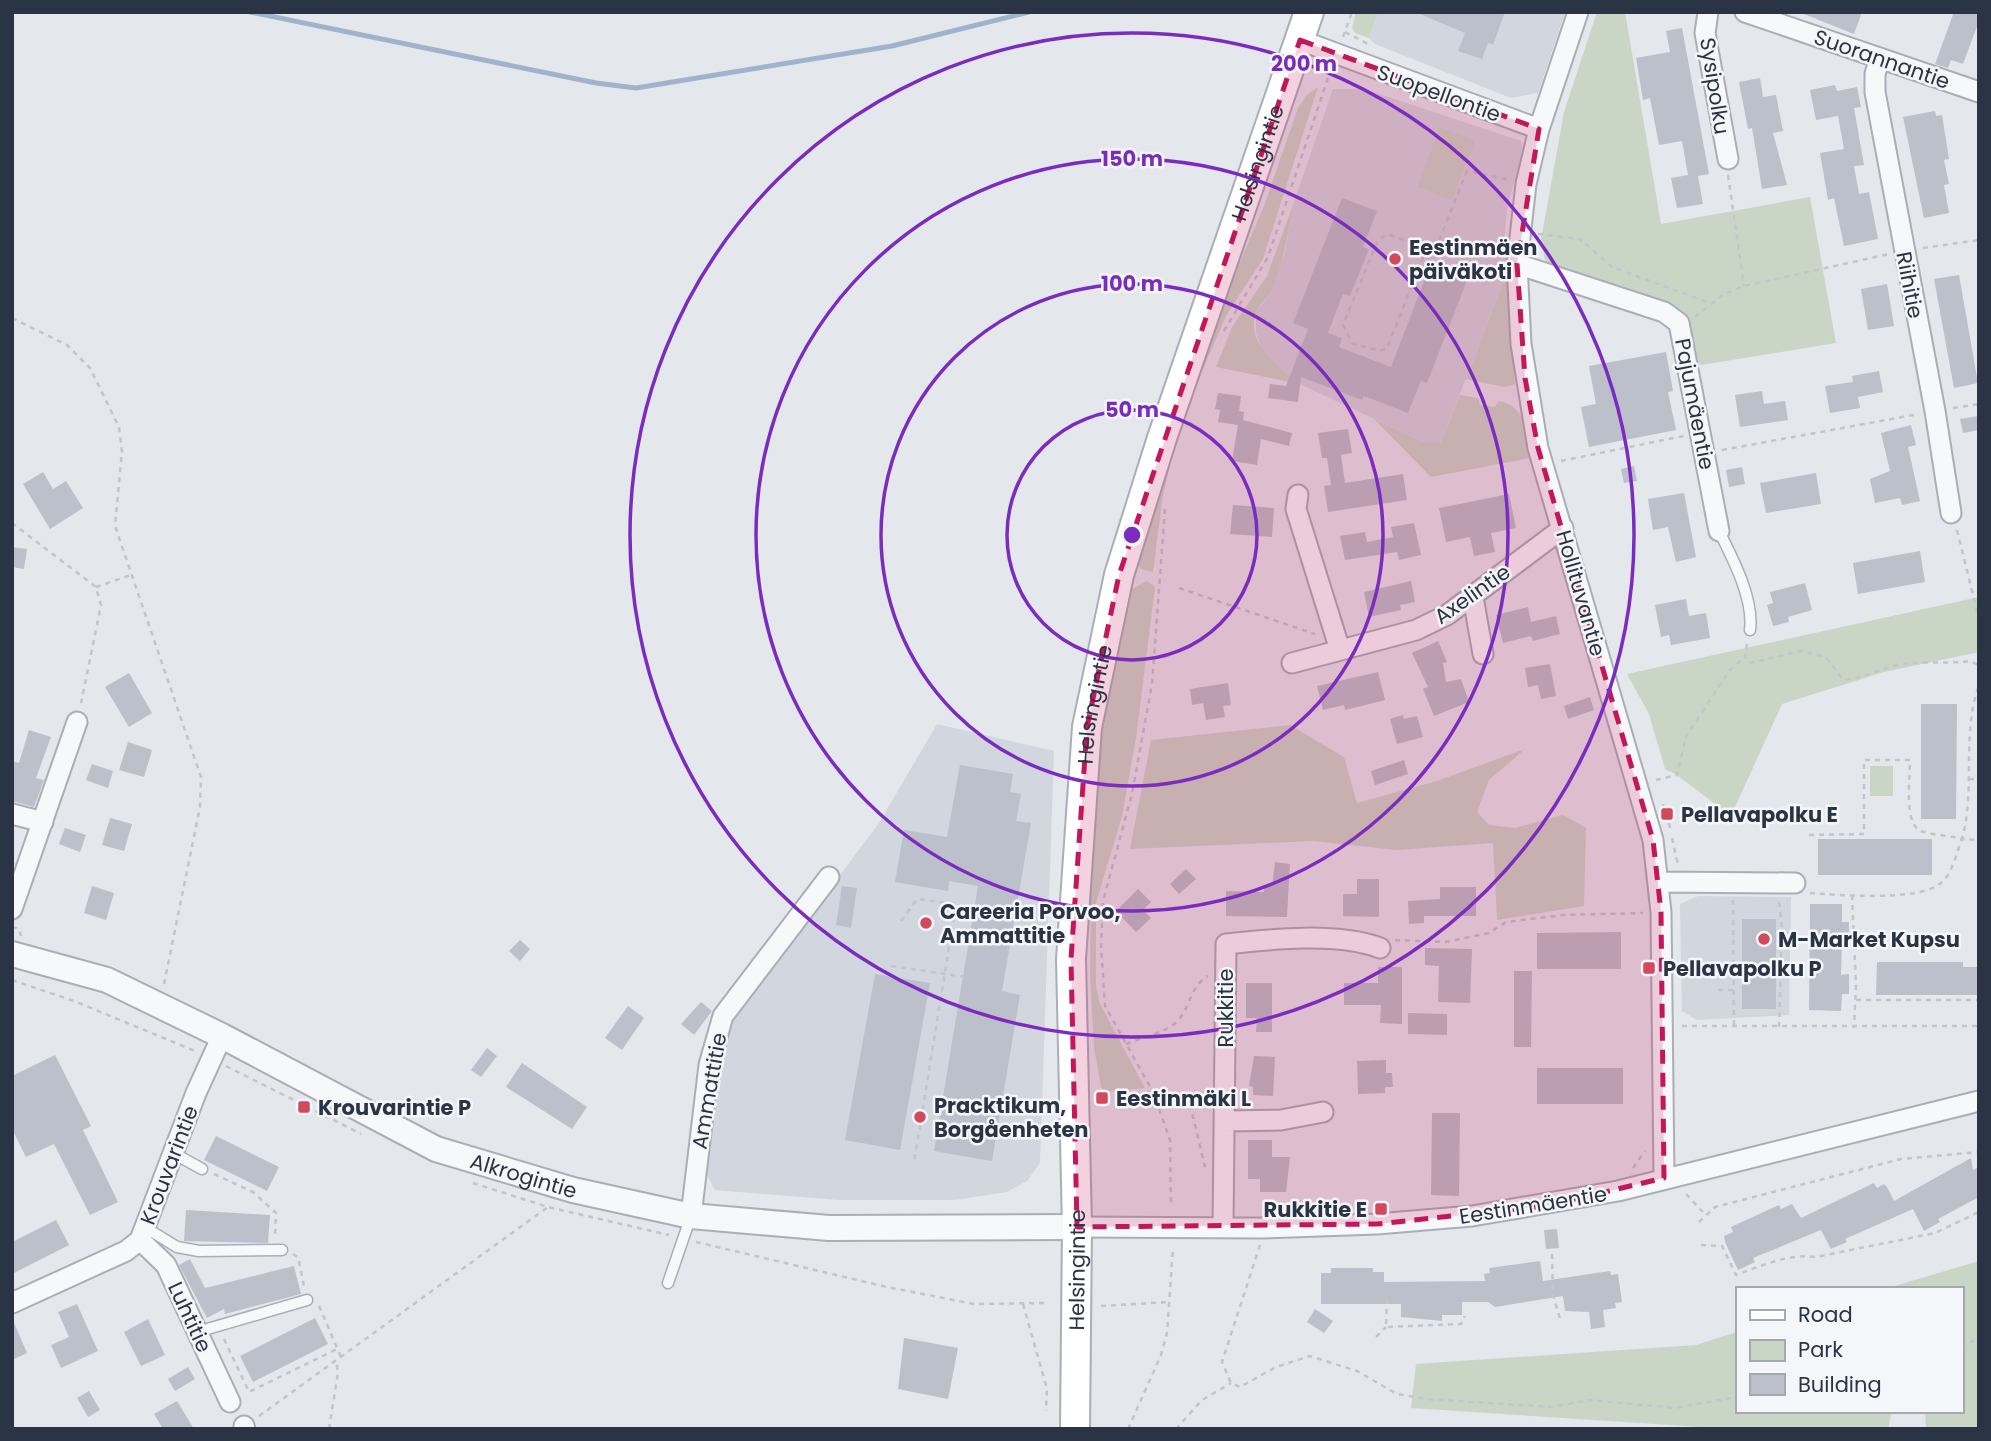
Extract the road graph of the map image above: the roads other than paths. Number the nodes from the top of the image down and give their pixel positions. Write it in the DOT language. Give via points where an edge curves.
graph roads {
  1 [pos="1309,12"];
  2 [pos="1578,12"];
  3 [pos="1708,12"];
  4 [pos="1745,12"];
  5 [pos="1796,20"];
  6 [pos="1300,40"];
  7 [pos="1880,58"];
  8 [pos="1977,87"];
  9 [pos="1539,129"];
  10 [pos="1728,159"];
  11 [pos="1517,264"];
  12 [pos="1298,495"];
  13 [pos="1951,513"];
  14 [pos="1563,528"];
  15 [pos="1719,531"];
  16 [pos="1473,597"];
  17 [pos="1750,630"];
  18 [pos="1338,642"];
  19 [pos="1483,654"];
  20 [pos="1292,663"];
  21 [pos="77,722"];
  22 [pos="12,814"];
  23 [pos="43,822"];
  24 [pos="829,877"];
  25 [pos="1659,882"];
  26 [pos="1787,888"];
  27 [pos="12,909"];
  28 [pos="1380,948"];
  29 [pos="12,954"];
  30 [pos="222,1036"];
  31 [pos="1979,1101"];
  32 [pos="1323,1112"];
  33 [pos="1225,1121"];
  34 [pos="172,1153"];
  35 [pos="202,1169"];
  36 [pos="1664,1178"];
  37 [pos="691,1216"];
  38 [pos="1077,1227"];
  39 [pos="1223,1227"];
  40 [pos="143,1234"];
  41 [pos="278,1250"];
  42 [pos="668,1283"];
  43 [pos="307,1300"];
  44 [pos="12,1303"];
  45 [pos="197,1332"];
  46 [pos="230,1402"];
  47 [pos="1075,1429"];
  1 -- 6 [label="main road, Helsingintie"];
  2 -- 9 [label="street, Hollituvantie"];
  3 -- 10 [label="street, Sysipolku" via="1705,33"];
  4 -- 5 [label="street, Suorannantie"];
  5 -- 7 [label="street, Suorannantie"];
  6 -- 9 [label="street, Suopellontie"];
  6 -- 38 [label="main road, Helsingintie" via="1119,575 1087,727 1071,959"];
  7 -- 8 [label="street, Suorannantie"];
  7 -- 13 [label="street, Riihitie" via="1875,92"];
  9 -- 11 [label="street, Hollituvantie" via="1526,184"];
  11 -- 14 [label="street, Hollituvantie" via="1526,386 1538,448"];
  11 -- 15 [label="street, Pajumäentie" via="1664,312 1679,323"];
  12 -- 18 [label="street" via="1296,509"];
  14 -- 16 [label="street, Axelintie"];
  14 -- 25 [label="street, Hollituvantie" via="1653,840"];
  15 -- 17 [label="lane" via="1748,603"];
  16 -- 18 [label="street, Axelintie" via="1416,630"];
  16 -- 19 [label="street"];
  18 -- 20 [label="street, Axelintie"];
  21 -- 23 [label="street"];
  22 -- 23 [label="street"];
  23 -- 27 [label="street"];
  24 -- 37 [label="street, Ammattitie" via="723,1016 709,1065"];
  25 -- 26 [label="street"];
  25 -- 36 [label="street, Hollituvantie"];
  28 -- 33 [label="street, Rukkitie" via="1363,942 1271,939 1226,944"];
  29 -- 30 [label="street, Alkrogintie" via="107,981"];
  30 -- 34 [label="street, Krouvarintie"];
  30 -- 37 [label="street, Alkrogintie" via="436,1149 573,1190"];
  31 -- 36 [label="street, Eestinmäentie"];
  32 -- 33 [label="street" via="1281,1120"];
  33 -- 39 [label="street, Rukkitie"];
  34 -- 35 [label="lane"];
  34 -- 40 [label="street, Krouvarintie"];
  36 -- 39 [label="street, Eestinmäentie" via="1570,1201 1472,1216 1377,1224"];
  37 -- 38 [label="street, Alkrogintie" via="829,1228"];
  37 -- 42 [label="lane"];
  38 -- 39 [label="street, Eestinmäentie"];
  38 -- 47 [label="main road, Helsingintie"];
  40 -- 41 [label="lane" via="199,1251"];
  40 -- 44 [label="street, Krouvarintie" via="127,1251"];
  40 -- 45 [label="street, Luhtitie" via="166,1265"];
  43 -- 45 [label="lane"];
  45 -- 46 [label="street, Luhtitie"];
}
